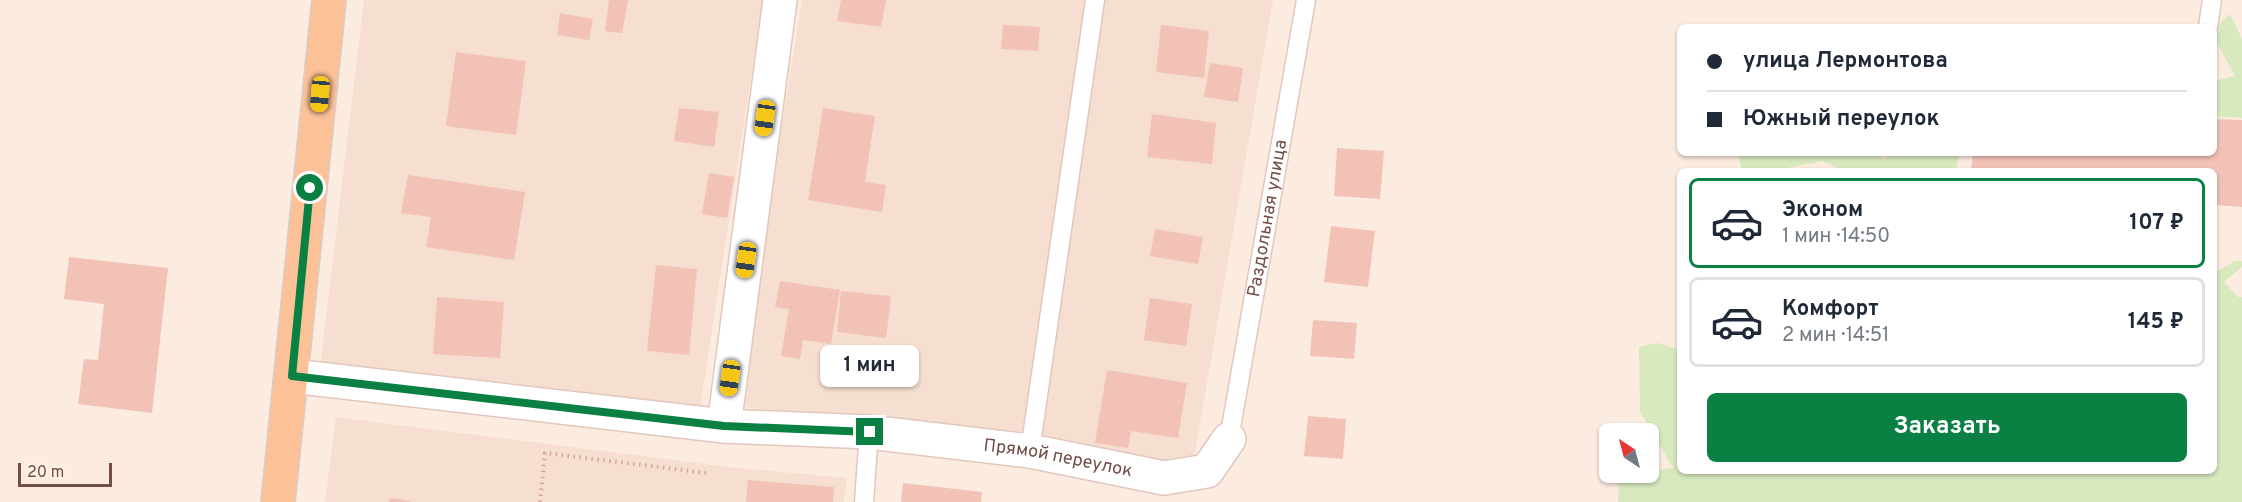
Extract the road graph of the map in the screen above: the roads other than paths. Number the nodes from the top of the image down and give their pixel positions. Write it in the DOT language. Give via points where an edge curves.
graph roads {
  1 [pos="329,0"];
  2 [pos="780,0"];
  3 [pos="1095,0"];
  4 [pos="1306,0"];
  5 [pos="2212,0"];
  6 [pos="2208,24"];
  7 [pos="292,376"];
  8 [pos="724,426"];
  9 [pos="870,432"];
  10 [pos="1229,439"];
  11 [pos="1030,451"];
  12 [pos="278,502"];
  13 [pos="864,502"];
  1 -- 7 [label="main road"];
  2 -- 8 [label="street"];
  3 -- 11 [label="lane"];
  4 -- 10 [label="lane, Раздольная улица"];
  5 -- 6 [label="lane"];
  7 -- 8 [label="street, Прямой переулок"];
  7 -- 12 [label="main road"];
  8 -- 9 [label="street, Прямой переулок"];
  9 -- 11 [label="street, Прямой переулок"];
  9 -- 13 [label="lane"];
  10 -- 11 [label="street, Прямой переулок" via="1207,471 1164,478"];
}
